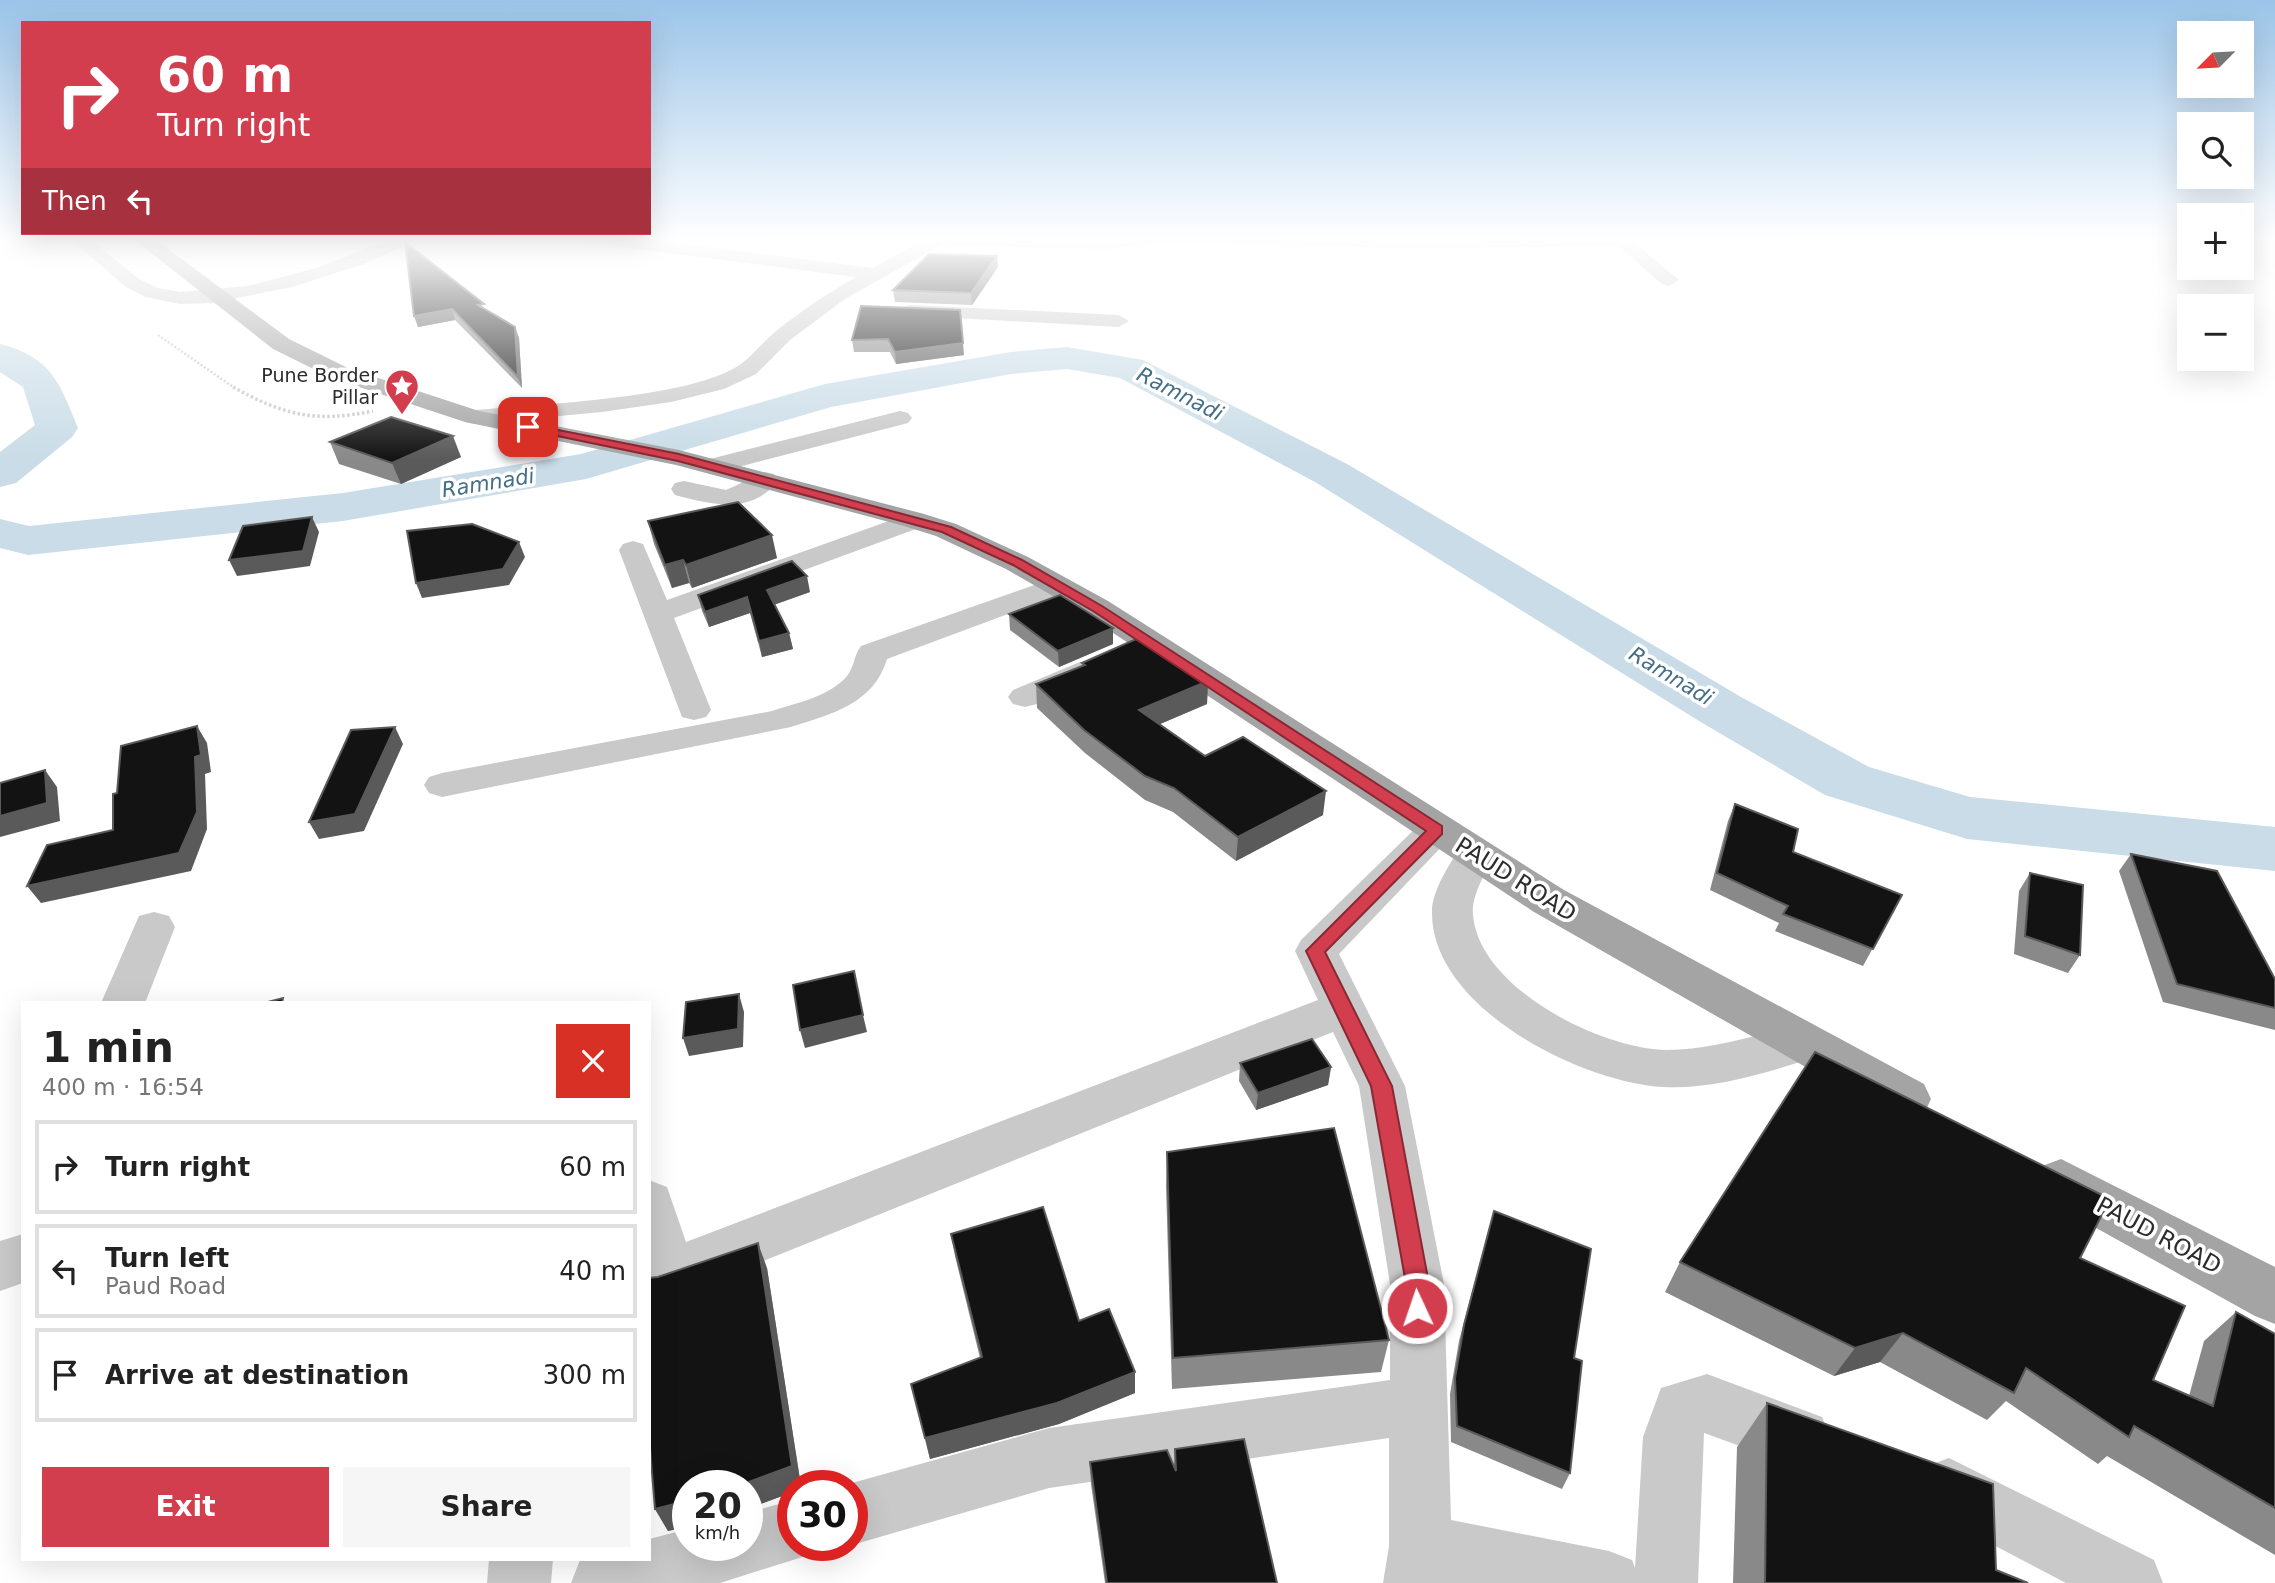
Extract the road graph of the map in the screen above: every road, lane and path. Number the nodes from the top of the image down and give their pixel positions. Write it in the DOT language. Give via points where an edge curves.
graph roads {
  1 [pos="237,311"];
  2 [pos="816,311"];
  3 [pos="907,311"];
  4 [pos="1119,321"];
  5 [pos="158,335"];
  6 [pos="414,398"];
  7 [pos="474,417"];
  8 [pos="901,418"];
  9 [pos="691,471"];
  10 [pos="914,520"];
  11 [pos="633,550"];
  12 [pos="1057,586"];
  13 [pos="657,614"];
  14 [pos="1122,653"];
  15 [pos="1025,697"];
  16 [pos="694,710"];
  17 [pos="442,785"];
  18 [pos="1455,842"];
  19 [pos="154,927"];
  20 [pos="125,1001"];
  21 [pos="1343,1009"];
  22 [pos="1802,1043"];
  23 [pos="1936,1115"];
  24 [pos="2033,1167"];
  25 [pos="651,1218"];
  26 [pos="21,1259"];
  27 [pos="0,1266"];
  28 [pos="659,1278"];
  29 [pos="2275,1297"];
  30 [pos="1417,1405"];
  31 [pos="868,1509"];
  32 [pos="521,1561"];
  33 [pos="686,1561"];
  34 [pos="1417,1564"];
  35 [pos="519,1583"];
  36 [pos="603,1583"];
  37 [pos="1609,1583"];
  38 [pos="1666,1583"];
  39 [pos="2131,1583"];
  1 -- 6 [label="main road, PAUD ROAD" via="281,344 340,373"];
  2 -- 7 [label="street" via="748,369 716,384 602,405"];
  3 -- 4 [label="street"];
  5 -- 6 [label="path" via="259,404 291,416 365,414"];
  6 -- 7 [label="main road, PAUD ROAD"];
  7 -- 9 [label="main road, PAUD ROAD" via="582,437"];
  8 -- 9 [label="street"];
  9 -- 10 [label="main road, PAUD ROAD" via="765,480"];
  10 -- 12 [label="main road, PAUD ROAD" via="964,538"];
  10 -- 13 [label="street"];
  11 -- 13 [label="street"];
  12 -- 14 [label="main road, PAUD ROAD"];
  12 -- 17 [label="street" via="872,653 865,674 853,688 779,720"];
  13 -- 16 [label="street"];
  14 -- 15 [label="street"];
  14 -- 18 [label="main road, PAUD ROAD"];
  18 -- 21 [label="street" via="1316,951"];
  18 -- 22 [label="main road, PAUD ROAD" via="1549,901"];
  18 -- 22 [label="street" via="1455,944 1494,996 1570,1043 1652,1068 1716,1063"];
  19 -- 20 [label="street"];
  21 -- 28 [label="street"];
  21 -- 30 [label="street" via="1382,1086 1387,1112 1417,1284"];
  22 -- 23 [label="main road, PAUD ROAD"];
  24 -- 29 [label="main road, PAUD ROAD"];
  25 -- 28 [label="street"];
  26 -- 27 [label="street"];
  30 -- 31 [label="street" via="1049,1458"];
  30 -- 34 [label="street"];
  32 -- 35 [label="street"];
  33 -- 36 [label="street"];
  34 -- 37 [label="street"];
  38 -- 39 [label="street" via="1673,1437 1682,1409 1707,1403 1958,1492"];
}
